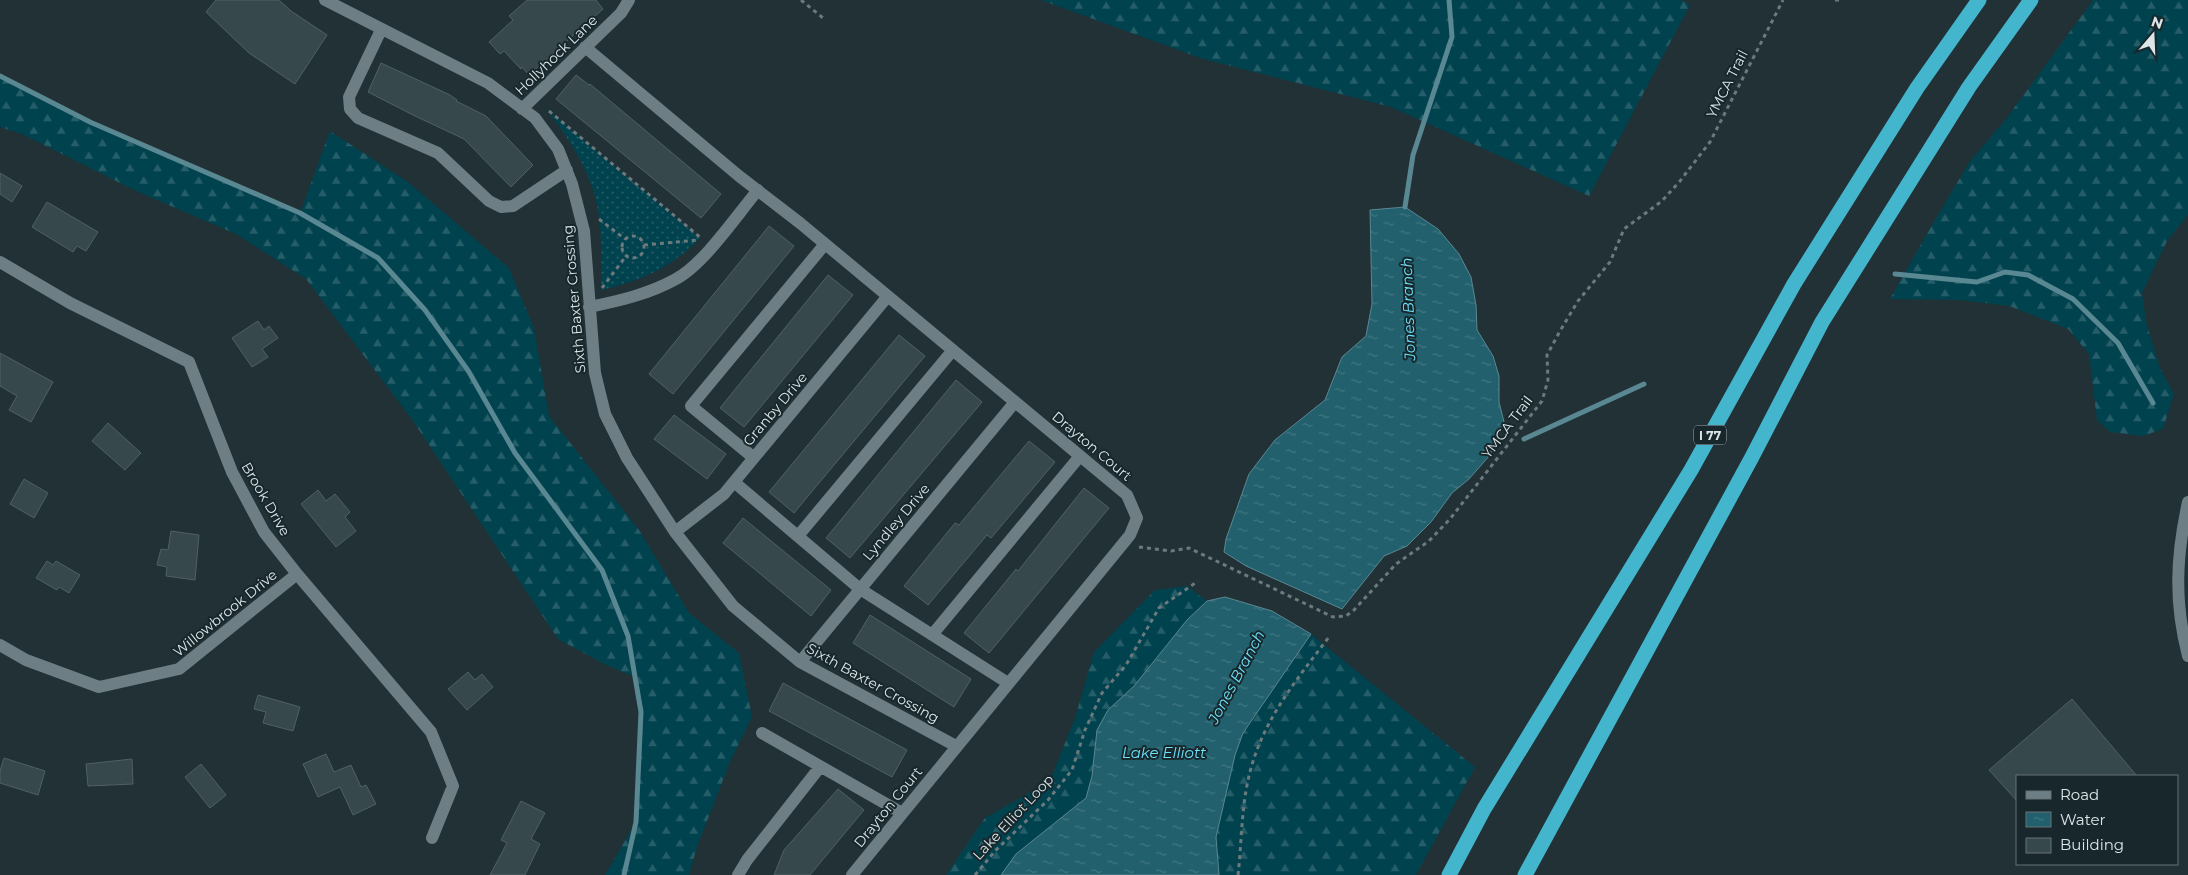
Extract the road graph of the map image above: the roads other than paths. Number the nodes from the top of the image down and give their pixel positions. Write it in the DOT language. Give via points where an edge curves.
graph roads {
  1 [pos="629,0"];
  2 [pos="1979,0"];
  3 [pos="2031,0"];
  4 [pos="330,1"];
  5 [pos="381,30"];
  6 [pos="585,47"];
  7 [pos="522,109"];
  8 [pos="567,170"];
  9 [pos="758,190"];
  10 [pos="825,244"];
  11 [pos="0,262"];
  12 [pos="888,296"];
  13 [pos="589,307"];
  14 [pos="953,350"];
  15 [pos="1015,402"];
  16 [pos="1080,456"];
  17 [pos="754,458"];
  18 [pos="734,482"];
  19 [pos="2188,502"];
  20 [pos="675,532"];
  21 [pos="798,536"];
  22 [pos="297,574"];
  23 [pos="860,589"];
  24 [pos="932,635"];
  25 [pos="0,646"];
  26 [pos="2188,656"];
  27 [pos="800,662"];
  28 [pos="1008,684"];
  29 [pos="762,733"];
  30 [pos="956,746"];
  31 [pos="820,767"];
  32 [pos="902,813"];
  33 [pos="432,838"];
  34 [pos="738,875"];
  35 [pos="852,875"];
  36 [pos="1449,875"];
  37 [pos="1525,875"];
  1 -- 6 [label="street, Hollyhock Lane" via="622,13"];
  2 -- 36 [label="highway, I 77" via="1918,88 1794,284 1691,470 1484,809"];
  3 -- 37 [label="highway" via="1969,87 1822,322"];
  4 -- 5 [label="street, Sixth Baxter Crossing"];
  5 -- 7 [label="street, Sixth Baxter Crossing" via="488,83"];
  5 -- 8 [label="street" via="350,97 350,109 358,118 438,153 489,201 501,207 513,206"];
  6 -- 7 [label="street, Hollyhock Lane"];
  6 -- 9 [label="street, Drayton Court"];
  7 -- 8 [label="street, Sixth Baxter Crossing" via="535,118 558,149"];
  8 -- 13 [label="street, Sixth Baxter Crossing" via="584,231"];
  9 -- 10 [label="street, Drayton Court"];
  9 -- 13 [label="street" via="700,259 677,279 629,299"];
  10 -- 12 [label="street, Drayton Court"];
  10 -- 17 [label="street" via="691,406"];
  11 -- 22 [label="street, Brook Drive" via="70,303 189,362 232,472 264,532"];
  12 -- 14 [label="street, Drayton Court"];
  12 -- 17 [label="street, Granby Drive"];
  13 -- 20 [label="street, Sixth Baxter Crossing" via="595,373 605,414 627,458"];
  14 -- 15 [label="street, Drayton Court"];
  14 -- 21 [label="street"];
  15 -- 16 [label="street, Drayton Court"];
  15 -- 23 [label="street, Lyndley Drive"];
  16 -- 24 [label="street"];
  16 -- 28 [label="street, Drayton Court" via="1127,495 1137,518 1130,535"];
  17 -- 18 [label="street, Granby Drive"];
  18 -- 20 [label="street, Granby Drive" via="724,494"];
  18 -- 21 [label="street"];
  19 -- 26 [label="street" via="2177,566 2182,632"];
  20 -- 27 [label="street, Sixth Baxter Crossing" via="734,606"];
  21 -- 23 [label="street"];
  22 -- 25 [label="street, Willowbrook Drive" via="179,669 99,687 26,660"];
  22 -- 33 [label="street, Brook Drive" via="431,732 453,786"];
  23 -- 24 [label="street"];
  23 -- 27 [label="street, Lyndley Drive"];
  24 -- 28 [label="street"];
  27 -- 30 [label="street, Sixth Baxter Crossing"];
  28 -- 30 [label="street, Drayton Court"];
  29 -- 31 [label="street"];
  30 -- 32 [label="street, Drayton Court"];
  31 -- 32 [label="street"];
  31 -- 34 [label="street"];
  32 -- 35 [label="street, Drayton Court"];
}
